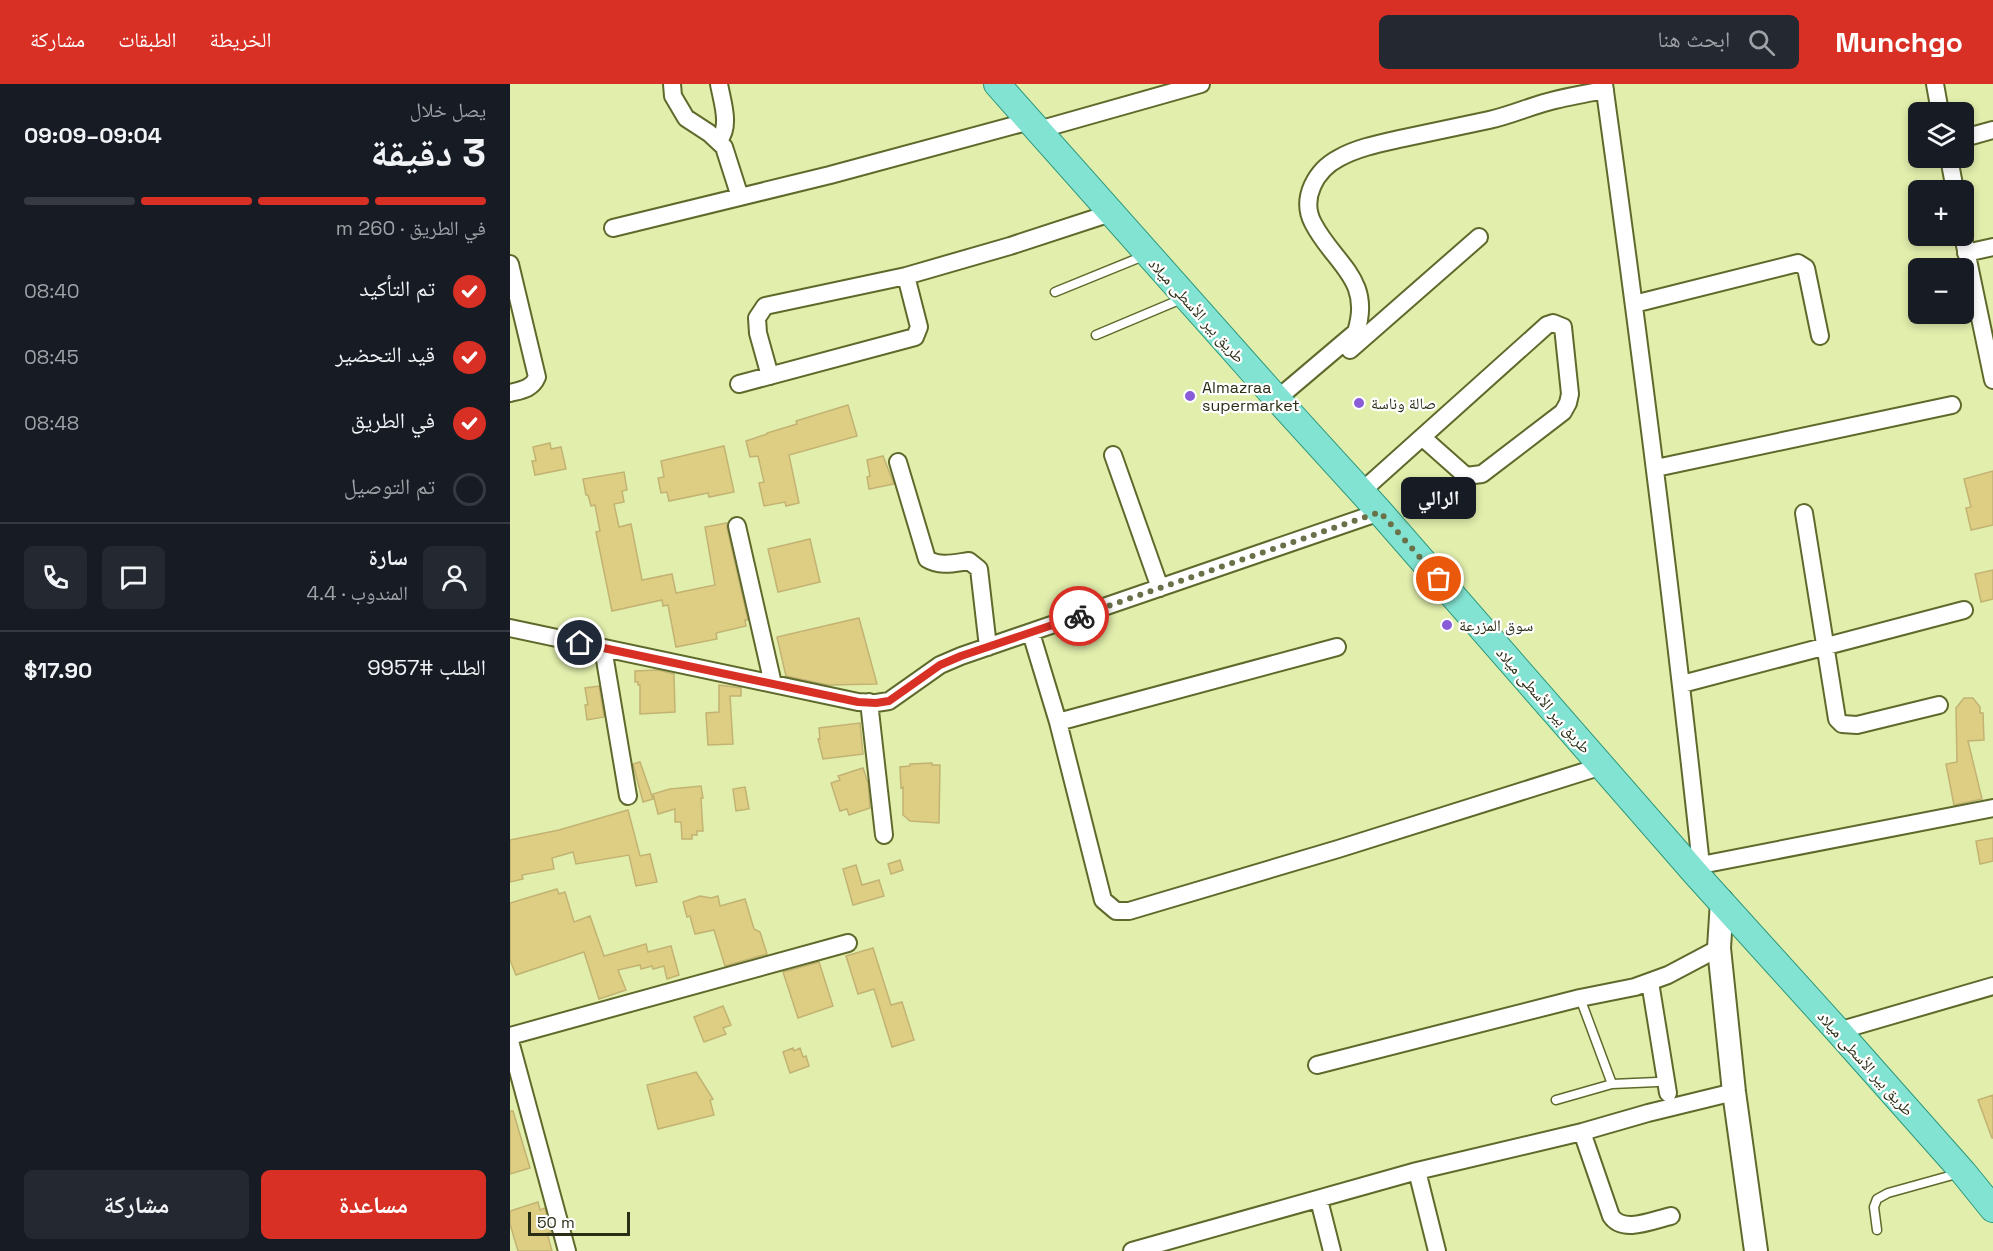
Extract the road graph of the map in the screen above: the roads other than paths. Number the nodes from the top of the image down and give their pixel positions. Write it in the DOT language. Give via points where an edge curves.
graph roads {
  1 [pos="672,84"];
  2 [pos="719,84"];
  3 [pos="997,84"];
  4 [pos="1201,84"];
  5 [pos="1935,84"];
  6 [pos="1604,87"];
  7 [pos="1938,102"];
  8 [pos="1034,125"];
  9 [pos="1993,130"];
  10 [pos="1974,135"];
  11 [pos="719,140"];
  12 [pos="740,197"];
  13 [pos="1111,213"];
  14 [pos="613,228"];
  15 [pos="1479,237"];
  16 [pos="1965,246"];
  17 [pos="1993,247"];
  18 [pos="1966,254"];
  19 [pos="1148,255"];
  20 [pos="510,264"];
  21 [pos="906,276"];
  22 [pos="1055,292"];
  23 [pos="1186,297"];
  24 [pos="1634,304"];
  25 [pos="1096,335"];
  26 [pos="1820,336"];
  27 [pos="1990,353"];
  28 [pos="1306,375"];
  29 [pos="770,376"];
  30 [pos="1993,380"];
  31 [pos="740,384"];
  32 [pos="510,393"];
  33 [pos="1277,399"];
  34 [pos="1952,405"];
  35 [pos="1422,437"];
  36 [pos="1113,455"];
  37 [pos="898,462"];
  38 [pos="1656,468"];
  39 [pos="1362,492"];
  40 [pos="1380,512"];
  41 [pos="1804,513"];
  42 [pos="737,526"];
  43 [pos="1160,588"];
  44 [pos="1964,610"];
  45 [pos="510,628"];
  46 [pos="1031,633"];
  47 [pos="988,647"];
  48 [pos="1336,647"];
  49 [pos="1826,647"];
  50 [pos="603,648"];
  51 [pos="773,684"];
  52 [pos="1682,684"];
  53 [pos="868,702"];
  54 [pos="1940,705"];
  55 [pos="1058,722"];
  56 [pos="1602,766"];
  57 [pos="628,796"];
  58 [pos="1993,808"];
  59 [pos="884,836"];
  60 [pos="1699,870"];
  61 [pos="1722,901"];
  62 [pos="848,943"];
  63 [pos="1719,948"];
  64 [pos="1650,982"];
  65 [pos="1993,986"];
  66 [pos="1580,998"];
  67 [pos="1838,1031"];
  68 [pos="510,1036"];
  69 [pos="510,1041"];
  70 [pos="1317,1065"];
  71 [pos="1612,1084"];
  72 [pos="1663,1088"];
  73 [pos="1734,1092"];
  74 [pos="1556,1100"];
  75 [pos="1582,1132"];
  76 [pos="1417,1171"];
  77 [pos="1963,1172"];
  78 [pos="1319,1200"];
  79 [pos="1993,1209"];
  80 [pos="1671,1216"];
  81 [pos="1877,1230"];
  82 [pos="567,1251"];
  83 [pos="1132,1251"];
  84 [pos="1332,1251"];
  85 [pos="1437,1251"];
  86 [pos="1756,1251"];
  1 -- 11 [label="street" via="686,118"];
  2 -- 11 [label="street" via="725,126"];
  3 -- 8 [label="main road, طريق بير الأسطى ميلاد"];
  4 -- 8 [label="street"];
  5 -- 7 [label="street"];
  6 -- 24 [label="street"];
  6 -- 28 [label="street" via="1493,119 1367,146 1326,167 1311,189 1312,221 1350,273 1361,316 1356,332"];
  8 -- 12 [label="street"];
  8 -- 13 [label="main road, طريق بير الأسطى ميلاد"];
  9 -- 10 [label="street"];
  11 -- 12 [label="street"];
  12 -- 14 [label="street"];
  13 -- 19 [label="main road, طريق بير الأسطى ميلاد"];
  13 -- 21 [label="street"];
  15 -- 28 [label="street" via="1332,366"];
  16 -- 18 [label="street"];
  17 -- 18 [label="street"];
  18 -- 27 [label="street"];
  19 -- 22 [label="lane"];
  19 -- 23 [label="main road, طريق بير الأسطى ميلاد"];
  20 -- 32 [label="street" via="537,377 528,388"];
  21 -- 29 [label="street" via="919,327 915,337"];
  21 -- 29 [label="street" via="765,306 757,318 758,333"];
  23 -- 25 [label="lane"];
  23 -- 33 [label="main road, طريق بير الأسطى ميلاد"];
  24 -- 26 [label="street" via="1798,263 1806,268"];
  24 -- 38 [label="street"];
  27 -- 30 [label="street"];
  28 -- 33 [label="street"];
  29 -- 31 [label="street"];
  33 -- 39 [label="main road, طريق بير الأسطى ميلاد"];
  34 -- 38 [label="street"];
  35 -- 35 [label="street" via="1466,476 1482,474 1563,412 1570,394 1563,327 1547,324"];
  35 -- 39 [label="street"];
  36 -- 43 [label="street"];
  37 -- 47 [label="street" via="927,559 944,564 969,561 979,569"];
  38 -- 52 [label="street"];
  39 -- 40 [label="main road, طريق بير الأسطى ميلاد"];
  40 -- 43 [label="street"];
  40 -- 56 [label="main road, طريق بير الأسطى ميلاد"];
  41 -- 49 [label="street"];
  42 -- 51 [label="street"];
  43 -- 46 [label="street"];
  44 -- 49 [label="street"];
  45 -- 50 [label="street"];
  46 -- 47 [label="street"];
  46 -- 55 [label="street"];
  47 -- 53 [label="street" via="940,665 889,701"];
  48 -- 55 [label="street"];
  49 -- 52 [label="street"];
  49 -- 54 [label="street" via="1837,719 1842,724 1857,725"];
  50 -- 51 [label="street"];
  50 -- 57 [label="street"];
  51 -- 53 [label="street"];
  52 -- 60 [label="street"];
  53 -- 59 [label="street"];
  55 -- 56 [label="street" via="1103,900 1116,911 1338,849"];
  56 -- 60 [label="main road, طريق بير الأسطى ميلاد"];
  58 -- 60 [label="street"];
  60 -- 61 [label="main road, طريق بير الأسطى ميلاد"];
  61 -- 63 [label="main road"];
  61 -- 67 [label="main road, طريق بير الأسطى ميلاد"];
  62 -- 68 [label="street"];
  63 -- 64 [label="street"];
  63 -- 73 [label="main road"];
  64 -- 66 [label="street"];
  64 -- 72 [label="street"];
  65 -- 67 [label="street"];
  66 -- 70 [label="street"];
  66 -- 71 [label="lane"];
  67 -- 77 [label="main road, طريق بير الأسطى ميلاد"];
  69 -- 82 [label="street"];
  71 -- 72 [label="lane"];
  71 -- 74 [label="lane"];
  73 -- 75 [label="street"];
  73 -- 86 [label="main road"];
  75 -- 76 [label="street"];
  75 -- 80 [label="street" via="1615,1222 1622,1226"];
  76 -- 78 [label="street"];
  76 -- 85 [label="street"];
  77 -- 79 [label="main road, طريق بير الأسطى ميلاد"];
  77 -- 81 [label="lane" via="1877,1199"];
  78 -- 83 [label="street"];
  78 -- 84 [label="street"];
}
